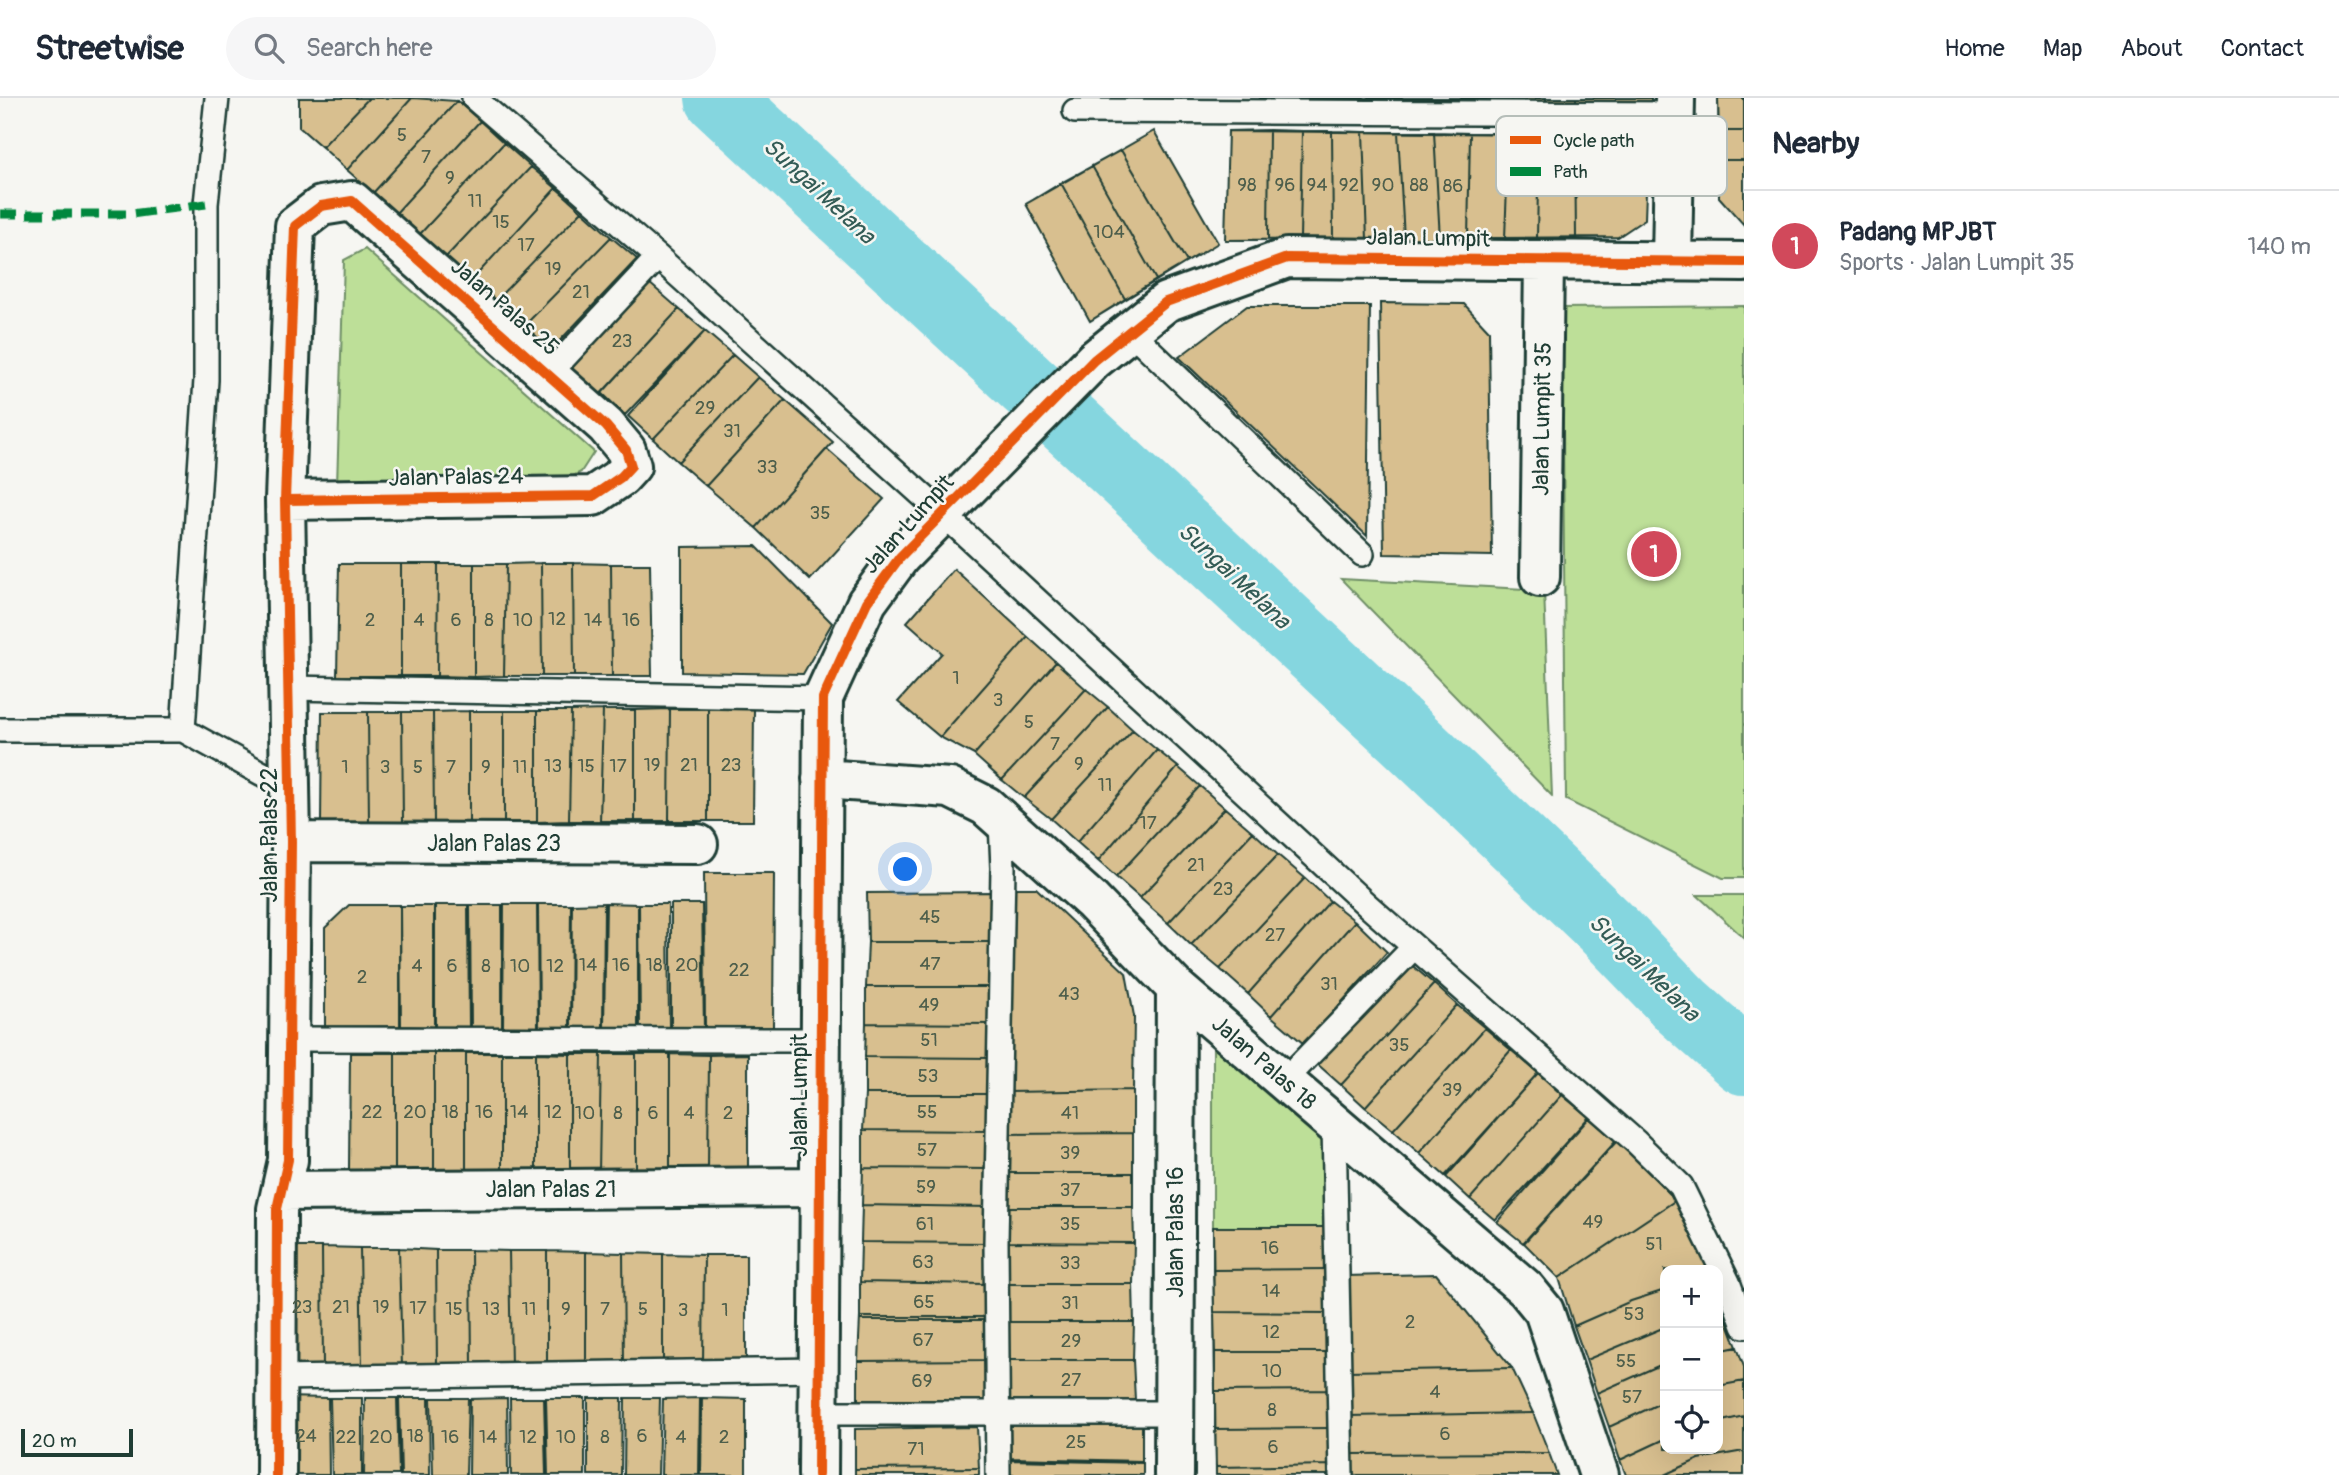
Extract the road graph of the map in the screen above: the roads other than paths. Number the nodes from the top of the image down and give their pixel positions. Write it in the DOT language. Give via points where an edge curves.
graph roads {
  1 [pos="217,98"];
  2 [pos="474,98"];
  3 [pos="1254,105"];
  4 [pos="1674,106"];
  5 [pos="1075,111"];
  6 [pos="1673,196"];
  7 [pos="321,206"];
  8 [pos="658,257"];
  9 [pos="1544,260"];
  10 [pos="1672,261"];
  11 [pos="1744,262"];
  12 [pos="1131,332"];
  13 [pos="549,374"];
  14 [pos="621,477"];
  15 [pos="285,500"];
  16 [pos="942,513"];
  17 [pos="1362,554"];
  18 [pos="1540,578"];
  19 [pos="289,688"];
  20 [pos="823,698"];
  21 [pos="0,730"];
  22 [pos="183,730"];
  23 [pos="822,779"];
  24 [pos="290,789"];
  25 [pos="1000,821"];
  26 [pos="291,842"];
  27 [pos="698,844"];
  28 [pos="1414,947"];
  29 [pos="1176,988"];
  30 [pos="289,1040"];
  31 [pos="820,1040"];
  32 [pos="1285,1080"];
  33 [pos="1334,1124"];
  34 [pos="820,1187"];
  35 [pos="282,1191"];
  36 [pos="1744,1326"];
  37 [pos="818,1370"];
  38 [pos="275,1378"];
  39 [pos="818,1413"];
  40 [pos="999,1413"];
  41 [pos="1174,1413"];
  42 [pos="276,1475"];
  43 [pos="818,1475"];
  44 [pos="998,1475"];
  45 [pos="1174,1475"];
  46 [pos="1341,1475"];
  47 [pos="1599,1475"];
  1 -- 22 [label="lane" via="206,204 206,380"];
  2 -- 8 [label="lane"];
  3 -- 4 [label="lane"];
  3 -- 5 [label="lane"];
  6 -- 10 [label="street"];
  7 -- 13 [label="street, Jalan Palas 25" via="352,201"];
  7 -- 15 [label="street, Jalan Palas 22" via="295,226"];
  8 -- 13 [label="lane"];
  8 -- 16 [label="lane"];
  9 -- 10 [label="street, Jalan Lumpit"];
  9 -- 12 [label="street, Jalan Lumpit" via="1287,258 1166,302"];
  9 -- 18 [label="street, Jalan Lumpit 35"];
  10 -- 11 [label="street, Jalan Lumpit"];
  12 -- 16 [label="street, Jalan Lumpit" via="1094,360"];
  12 -- 17 [label="lane"];
  13 -- 14 [label="street, Jalan Palas 25" via="626,450 631,466"];
  14 -- 15 [label="street, Jalan Palas 24" via="593,496"];
  15 -- 19 [label="street, Jalan Palas 22"];
  16 -- 20 [label="street, Jalan Lumpit" via="900,557 867,602"];
  16 -- 28 [label="lane"];
  19 -- 20 [label="lane"];
  19 -- 24 [label="street, Jalan Palas 22"];
  20 -- 23 [label="street, Jalan Lumpit"];
  21 -- 22 [label="lane"];
  22 -- 24 [label="lane"];
  23 -- 25 [label="street, Jalan Palas 18" via="950,788 986,806"];
  23 -- 31 [label="street, Jalan Lumpit"];
  24 -- 26 [label="street, Jalan Palas 22"];
  25 -- 29 [label="street, Jalan Palas 18" via="1092,901"];
  25 -- 40 [label="lane"];
  26 -- 27 [label="street, Jalan Palas 23"];
  26 -- 30 [label="street, Jalan Palas 22"];
  28 -- 32 [label="lane"];
  28 -- 36 [label="lane" via="1681,1186"];
  29 -- 32 [label="street, Jalan Palas 18"];
  29 -- 41 [label="street, Jalan Palas 16"];
  30 -- 31 [label="lane"];
  30 -- 35 [label="street, Jalan Palas 22" via="288,1160"];
  31 -- 34 [label="street, Jalan Lumpit"];
  32 -- 33 [label="street, Jalan Palas 18"];
  33 -- 46 [label="lane"];
  33 -- 47 [label="street, Jalan Palas 18" via="1525,1289 1544,1311"];
  34 -- 35 [label="street, Jalan Palas 21"];
  34 -- 37 [label="street, Jalan Lumpit"];
  35 -- 38 [label="street, Jalan Palas 22" via="277,1209"];
  37 -- 38 [label="lane"];
  37 -- 39 [label="street, Jalan Lumpit"];
  38 -- 42 [label="street, Jalan Palas 22"];
  39 -- 40 [label="lane"];
  39 -- 43 [label="street, Jalan Lumpit"];
  40 -- 41 [label="lane"];
  40 -- 44 [label="lane"];
  41 -- 45 [label="street, Jalan Palas 16"];
}
